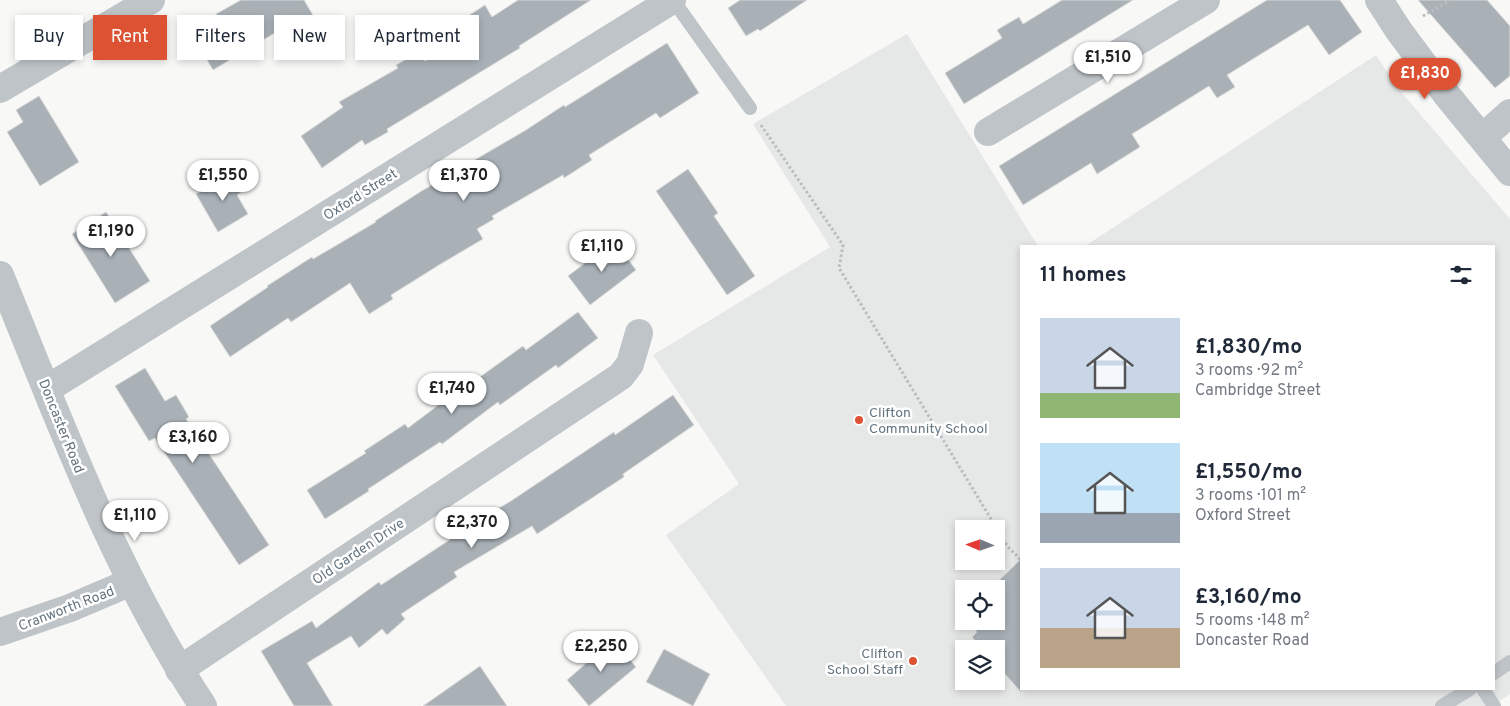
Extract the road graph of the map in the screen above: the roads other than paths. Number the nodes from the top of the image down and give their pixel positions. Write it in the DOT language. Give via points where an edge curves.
graph roads {
  1 [pos="151,0"];
  2 [pos="673,0"];
  3 [pos="1206,0"];
  4 [pos="1379,0"];
  5 [pos="0,89"];
  6 [pos="750,108"];
  7 [pos="1510,113"];
  8 [pos="988,132"];
  9 [pos="1482,137"];
  10 [pos="1510,172"];
  11 [pos="0,275"];
  12 [pos="640,333"];
  13 [pos="47,389"];
  14 [pos="131,582"];
  15 [pos="0,632"];
  16 [pos="1510,662"];
  17 [pos="179,670"];
  18 [pos="1495,672"];
  19 [pos="1468,690"];
  20 [pos="1484,690"];
  21 [pos="204,706"];
  22 [pos="1442,706"];
  23 [pos="1494,706"];
  1 -- 5 [label="street"];
  2 -- 6 [label="lane"];
  2 -- 13 [label="street, Oxford Street"];
  3 -- 8 [label="street"];
  4 -- 9 [label="street" via="1446,94"];
  7 -- 9 [label="street"];
  9 -- 10 [label="street"];
  11 -- 13 [label="street, Doncaster Road"];
  12 -- 17 [label="street, Old Garden Drive" via="630,364 621,376"];
  13 -- 14 [label="street, Doncaster Road"];
  14 -- 15 [label="street, Cranworth Road" via="70,608"];
  14 -- 17 [label="street, Doncaster Road"];
  16 -- 18 [label="lane"];
  17 -- 21 [label="street, Doncaster Road"];
  19 -- 22 [label="lane"];
  20 -- 23 [label="lane"];
}
